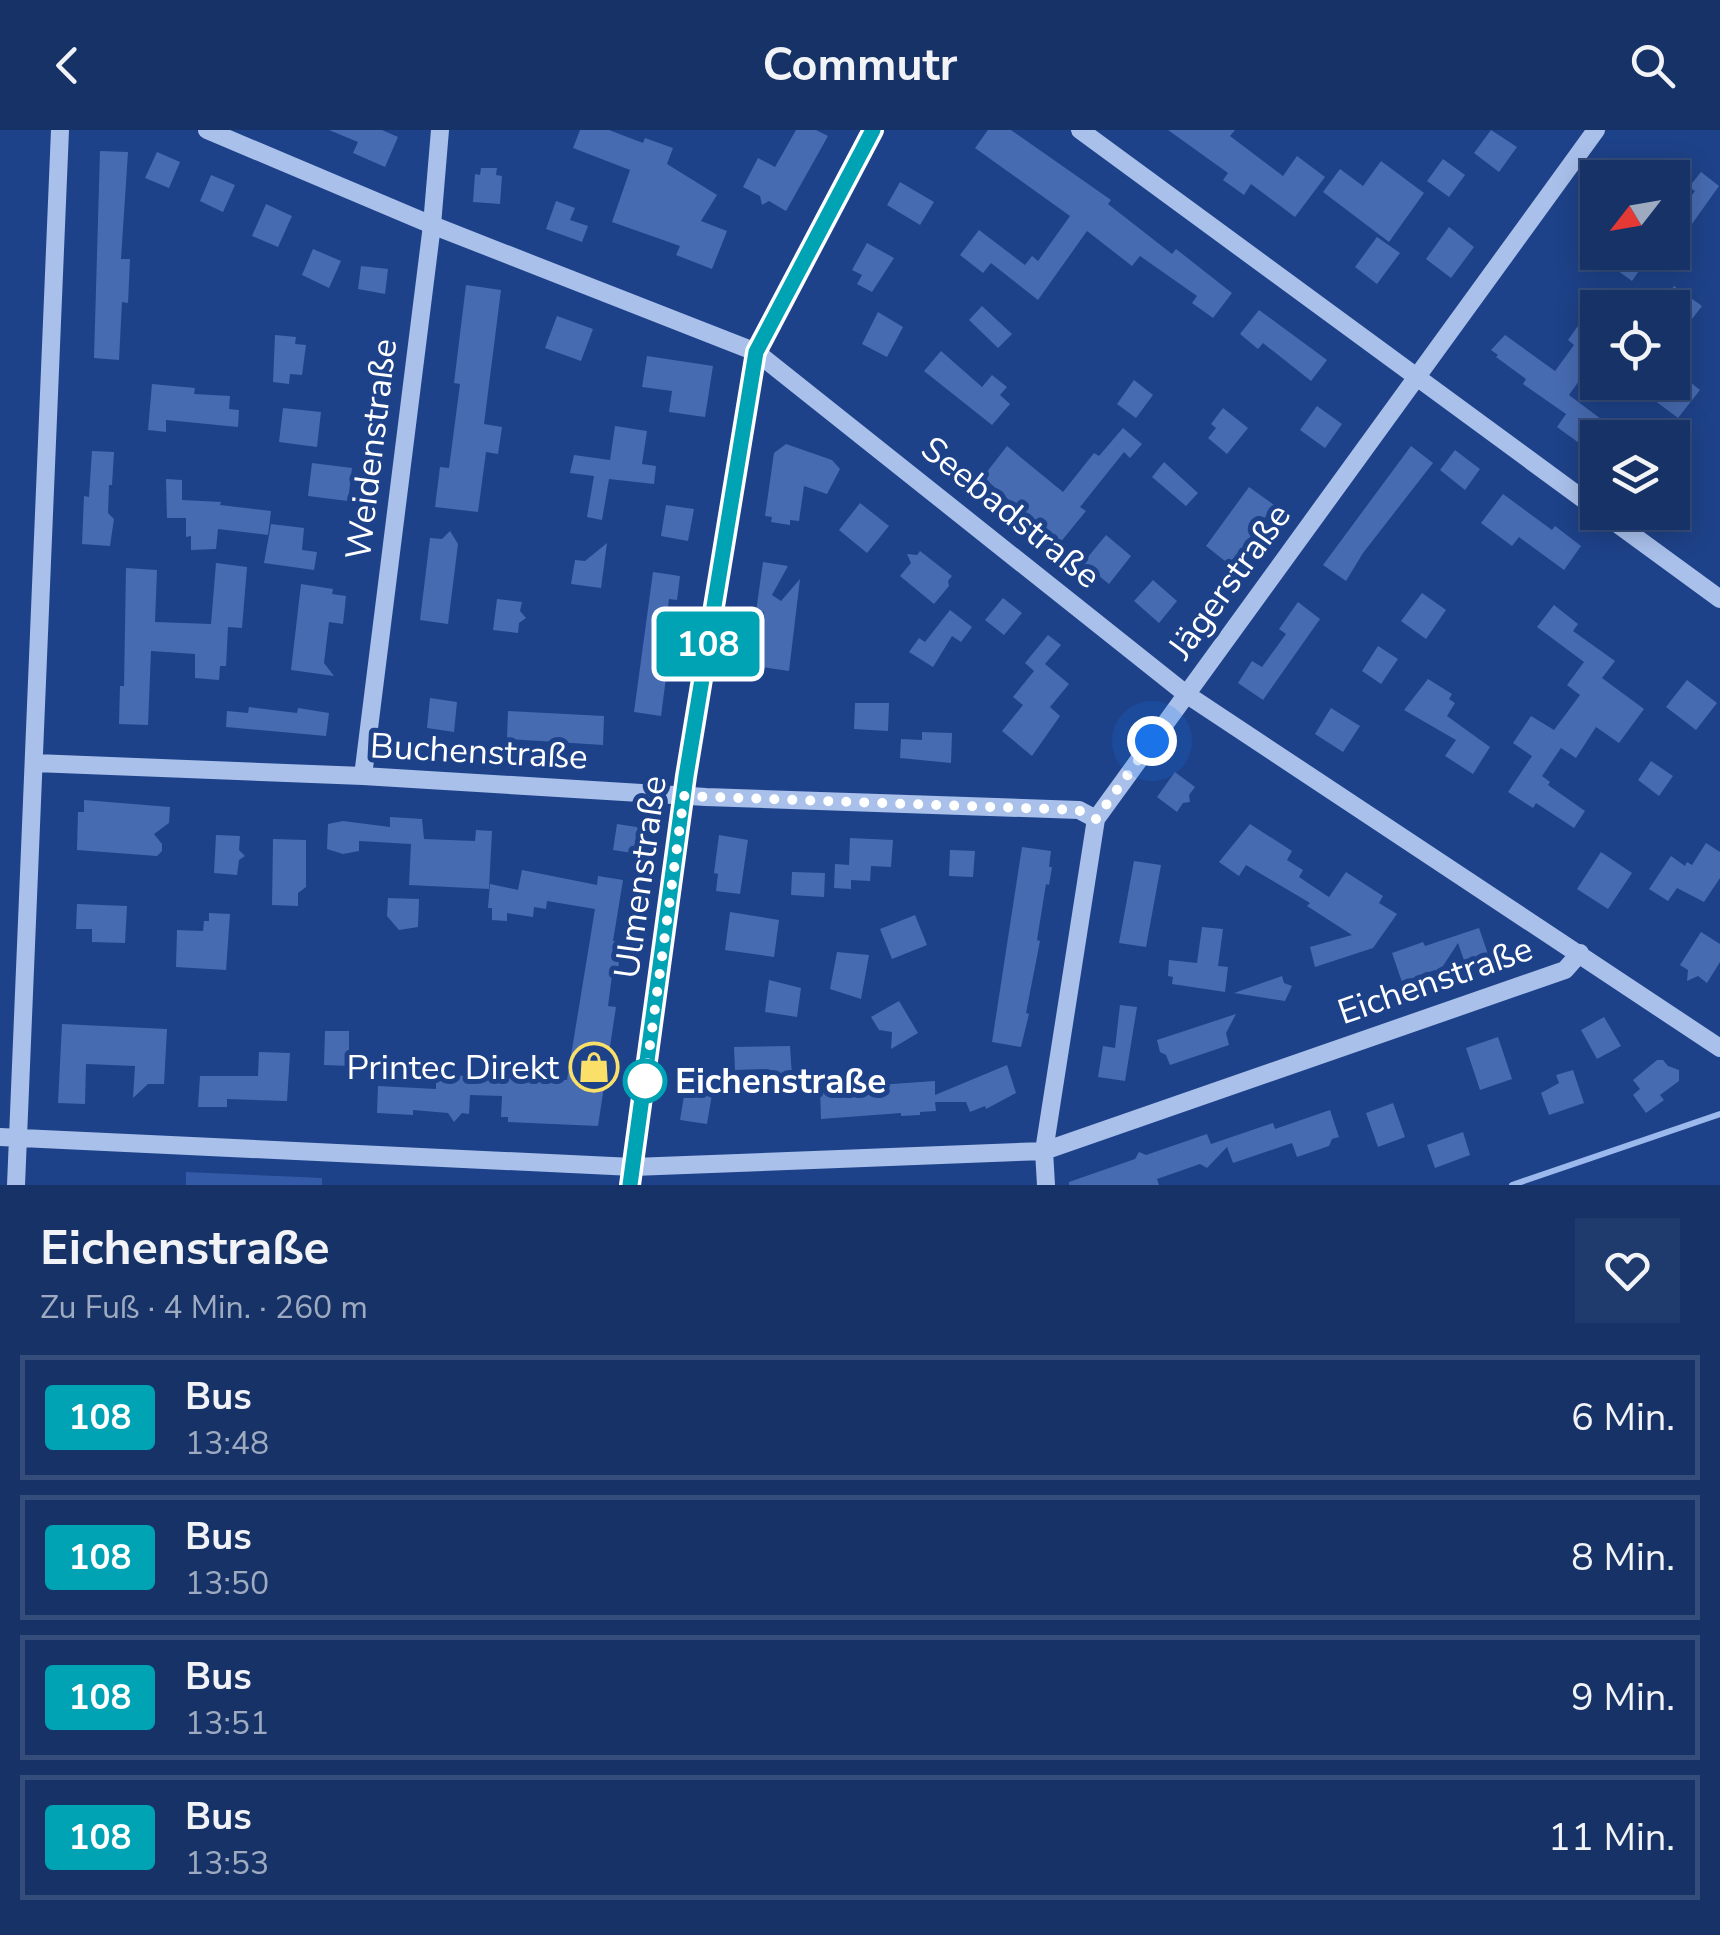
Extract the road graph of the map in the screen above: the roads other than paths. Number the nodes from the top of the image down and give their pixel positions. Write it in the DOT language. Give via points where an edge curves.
graph roads {
  1 [pos="60,130"];
  2 [pos="207,130"];
  3 [pos="440,130"];
  4 [pos="872,130"];
  5 [pos="1080,130"];
  6 [pos="1596,130"];
  7 [pos="432,225"];
  8 [pos="756,352"];
  9 [pos="1416,379"];
  10 [pos="1580,497"];
  11 [pos="1625,530"];
  12 [pos="1720,599"];
  13 [pos="1186,694"];
  14 [pos="35,764"];
  15 [pos="362,776"];
  16 [pos="684,796"];
  17 [pos="1096,819"];
  18 [pos="1580,953"];
  19 [pos="1720,1048"];
  20 [pos="9,1137"];
  21 [pos="1044,1151"];
  22 [pos="631,1176"];
  23 [pos="16,1185"];
  24 [pos="1046,1185"];
  1 -- 14 [label="street"];
  2 -- 7 [label="street, Seebadstraße"];
  3 -- 7 [label="street, Weidenstraße"];
  4 -- 8 [label="street, Ulmenstraße"];
  5 -- 9 [label="street"];
  6 -- 9 [label="street, Jägerstraße"];
  7 -- 8 [label="street, Seebadstraße"];
  7 -- 15 [label="street, Weidenstraße"];
  8 -- 13 [label="street, Seebadstraße"];
  8 -- 16 [label="street, Ulmenstraße"];
  9 -- 10 [label="street"];
  9 -- 13 [label="street, Jägerstraße"];
  11 -- 12 [label="street"];
  13 -- 17 [label="street, Jägerstraße"];
  13 -- 18 [label="street, Seebadstraße"];
  14 -- 15 [label="street, Buchenstraße"];
  14 -- 20 [label="street"];
  15 -- 16 [label="street, Buchenstraße"];
  16 -- 17 [label="street, Buchenstraße" via="1078,810"];
  16 -- 22 [label="street, Ulmenstraße"];
  17 -- 21 [label="street, Jägerstraße"];
  18 -- 19 [label="street, Seebadstraße"];
  18 -- 21 [label="street, Eichenstraße" via="1565,970"];
  20 -- 22 [label="street, Eichenstraße"];
  20 -- 23 [label="street"];
  21 -- 22 [label="street, Eichenstraße"];
  21 -- 24 [label="street, Jägerstraße"];
}
